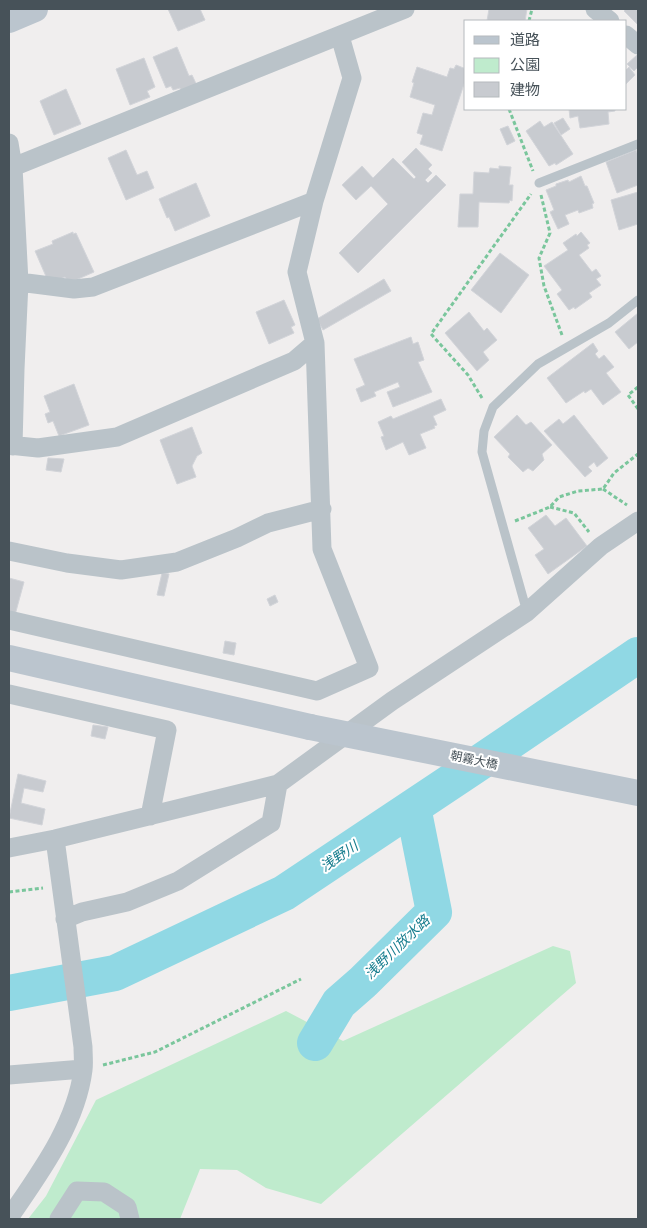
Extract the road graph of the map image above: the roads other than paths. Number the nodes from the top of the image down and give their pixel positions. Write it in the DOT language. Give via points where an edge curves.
graph roads {
  1 [pos="35,9"];
  2 [pos="405,9"];
  3 [pos="595,9"];
  4 [pos="9,20"];
  5 [pos="609,20"];
  6 [pos="340,36"];
  7 [pos="627,36"];
  8 [pos="638,45"];
  9 [pos="9,143"];
  10 [pos="638,144"];
  11 [pos="13,167"];
  12 [pos="538,183"];
  13 [pos="314,201"];
  14 [pos="19,282"];
  15 [pos="638,300"];
  16 [pos="315,342"];
  17 [pos="11,446"];
  18 [pos="322,509"];
  19 [pos="635,514"];
  20 [pos="9,551"];
  21 [pos="527,612"];
  22 [pos="9,620"];
  23 [pos="9,658"];
  24 [pos="9,694"];
  25 [pos="278,784"];
  26 [pos="638,794"];
  27 [pos="150,816"];
  28 [pos="55,839"];
  29 [pos="9,848"];
  30 [pos="66,923"];
  31 [pos="83,1070"];
  32 [pos="9,1075"];
  33 [pos="9,1218"];
  34 [pos="59,1219"];
  35 [pos="130,1219"];
  1 -- 4 [label="street"];
  2 -- 6 [label="street"];
  3 -- 5 [label="street"];
  6 -- 11 [label="street"];
  6 -- 13 [label="street" via="352,78"];
  7 -- 8 [label="street"];
  9 -- 11 [label="street"];
  10 -- 12 [label="lane"];
  11 -- 14 [label="street"];
  13 -- 14 [label="street" via="93,288 74,289"];
  13 -- 16 [label="street" via="297,272"];
  14 -- 17 [label="street"];
  15 -- 21 [label="lane" via="610,323 538,364 490,413 482,452"];
  16 -- 17 [label="street" via="294,361 117,437 38,448"];
  16 -- 18 [label="street"];
  18 -- 20 [label="street" via="268,523 177,562 121,570 67,564"];
  18 -- 22 [label="street" via="322,549 369,668 316,691"];
  19 -- 21 [label="street"];
  21 -- 25 [label="street" via="392,701"];
  23 -- 26 [label="street, 朝霧大橋, bridge" via="310,726"];
  24 -- 27 [label="street" via="167,730"];
  25 -- 27 [label="street"];
  25 -- 30 [label="street" via="271,823 178,881 127,902 82,912"];
  27 -- 28 [label="street"];
  28 -- 29 [label="street"];
  28 -- 30 [label="street"];
  30 -- 31 [label="street" via="83,1047"];
  31 -- 32 [label="street"];
  31 -- 33 [label="street" via="75,1104 48,1161"];
  34 -- 35 [label="street" via="77,1192 104,1192 127,1207"];
}
